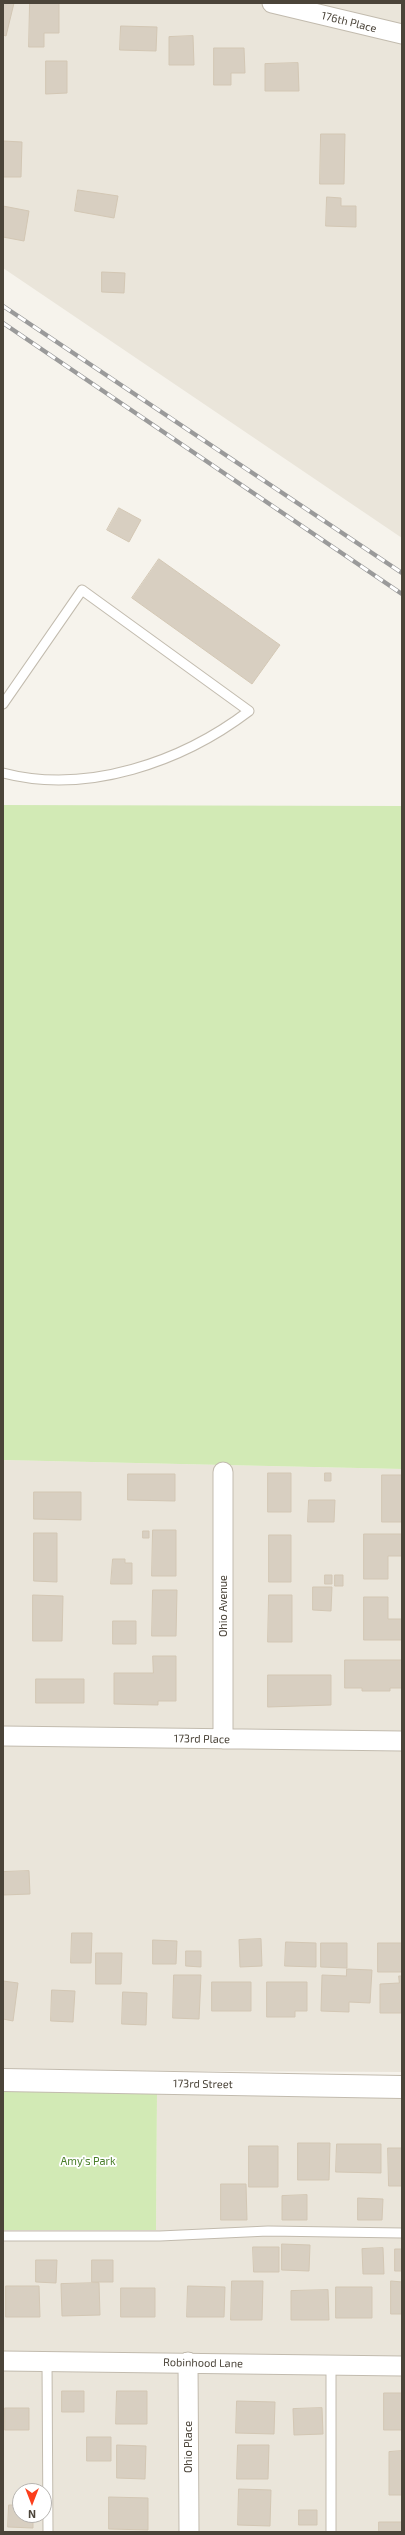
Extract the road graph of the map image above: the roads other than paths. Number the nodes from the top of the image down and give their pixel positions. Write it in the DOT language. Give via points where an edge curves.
graph roads {
  1 [pos="272,3"];
  2 [pos="402,34"];
  3 [pos="3,704"];
  4 [pos="3,773"];
  5 [pos="223,1472"];
  6 [pos="3,1736"];
  7 [pos="223,1739"];
  8 [pos="402,1741"];
  9 [pos="3,2080"];
  10 [pos="402,2087"];
  11 [pos="402,2233"];
  12 [pos="3,2236"];
  13 [pos="3,2361"];
  14 [pos="47,2361"];
  15 [pos="188,2362"];
  16 [pos="332,2365"];
  17 [pos="402,2366"];
  18 [pos="48,2532"];
  19 [pos="189,2532"];
  20 [pos="331,2532"];
  1 -- 2 [label="street, 176th Place"];
  3 -- 4 [label="lane" via="82,590 249,711 224,730 193,747 150,764 120,772 57,780 25,778"];
  5 -- 7 [label="street, Ohio Avenue"];
  6 -- 7 [label="street, 173rd Place"];
  7 -- 8 [label="street, 173rd Place"];
  9 -- 10 [label="street, 173rd Street"];
  11 -- 12 [label="lane" via="268,2231 160,2236"];
  13 -- 14 [label="street, Robinhood Lane"];
  14 -- 15 [label="street, Robinhood Lane"];
  14 -- 18 [label="lane"];
  15 -- 16 [label="street, Robinhood Lane"];
  15 -- 19 [label="street, Ohio Place"];
  16 -- 17 [label="street, Robinhood Lane"];
  16 -- 20 [label="lane"];
}
